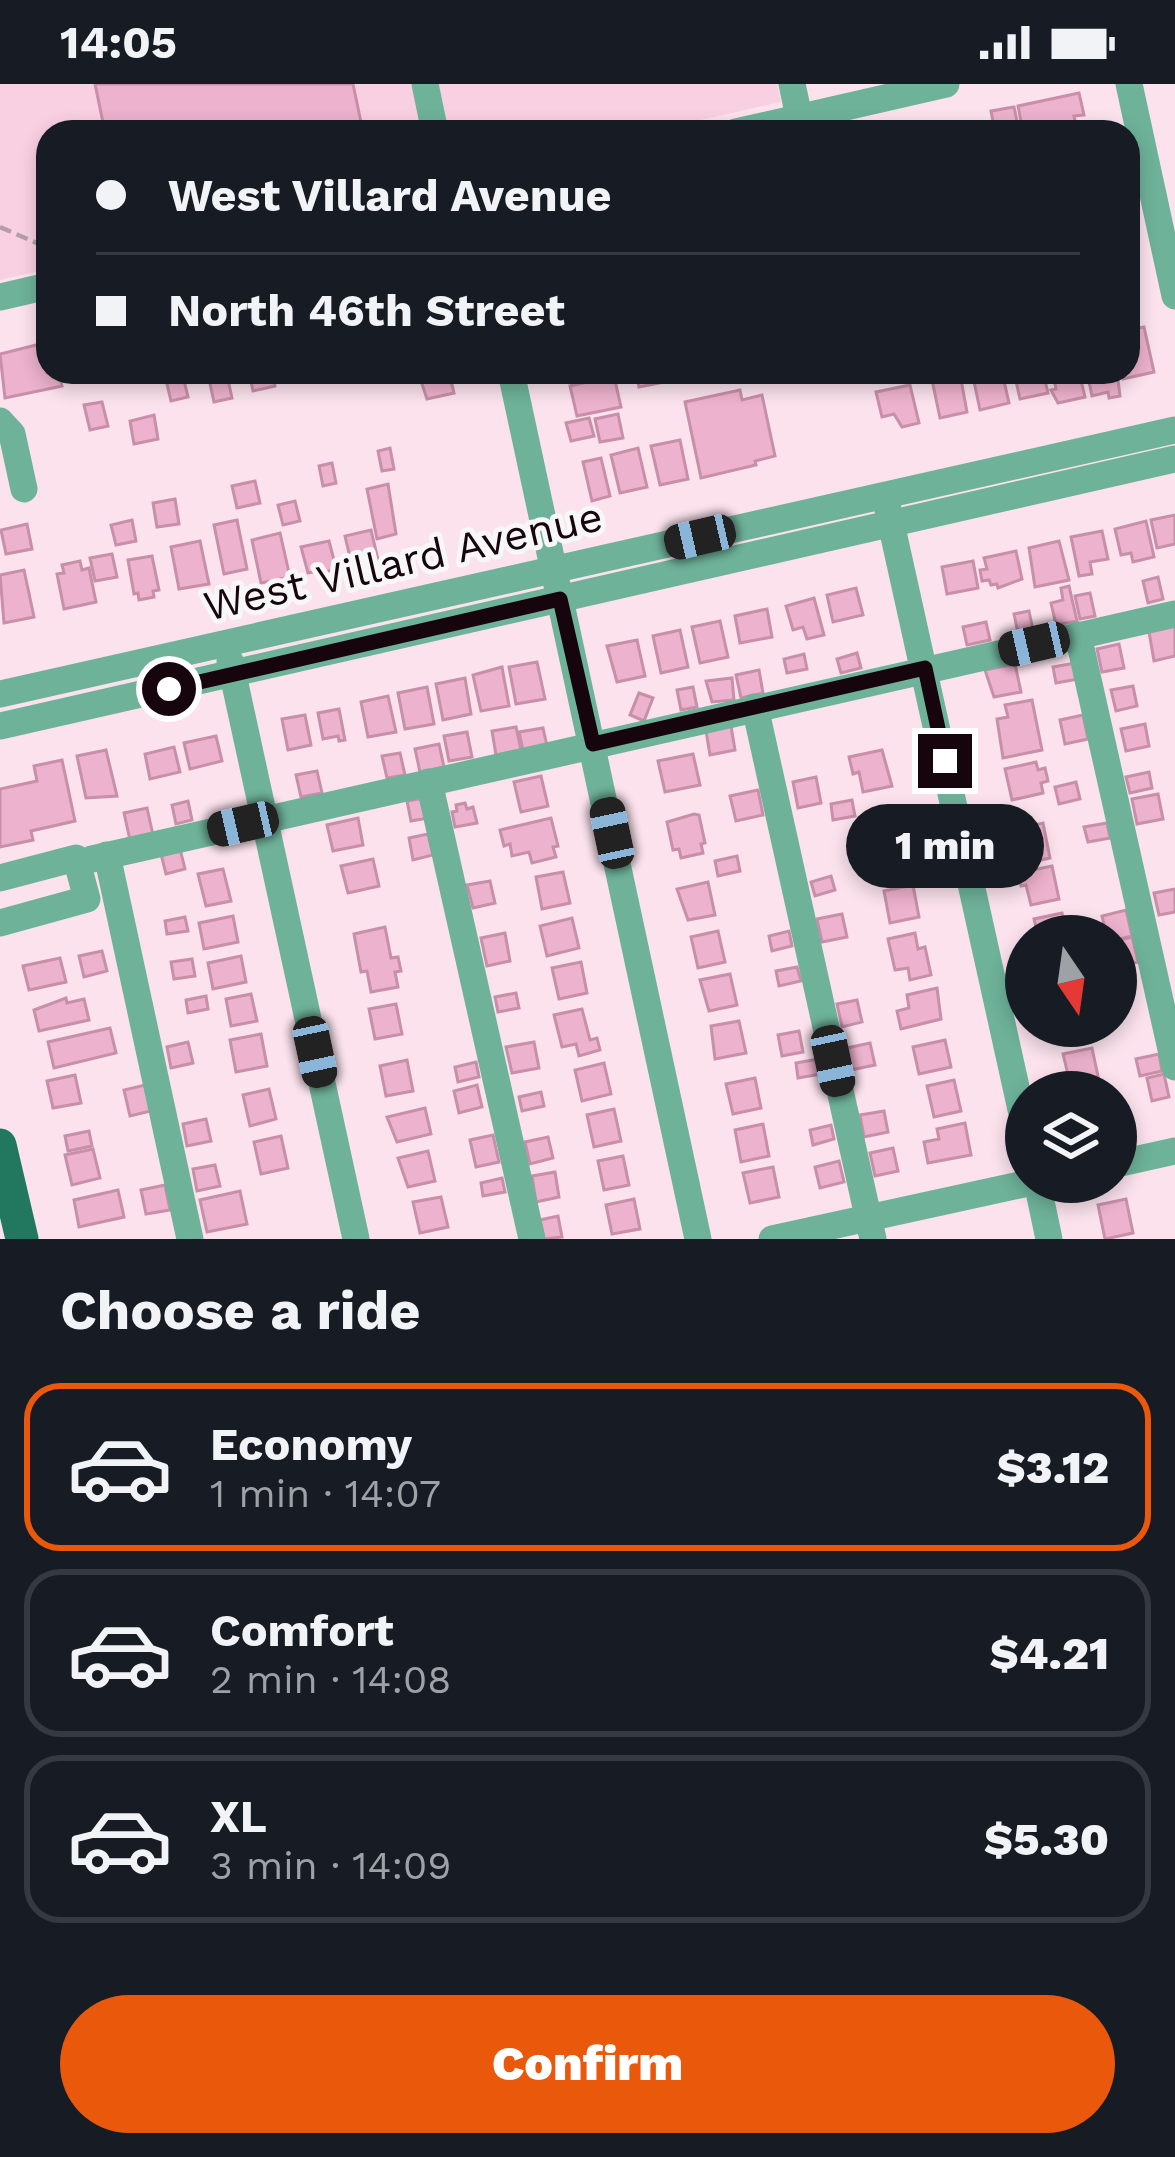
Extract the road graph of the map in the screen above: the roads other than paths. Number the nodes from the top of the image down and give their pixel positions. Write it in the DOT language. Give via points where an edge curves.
graph roads {
  1 [pos="424,84"];
  2 [pos="792,84"];
  3 [pos="946,84"];
  4 [pos="1129,84"];
  5 [pos="799,117"];
  6 [pos="432,120"];
  7 [pos="786,120"];
  8 [pos="1137,120"];
  9 [pos="1140,135"];
  10 [pos="36,289"];
  11 [pos="1175,296"];
  12 [pos="0,297"];
  13 [pos="514,384"];
  14 [pos="0,422"];
  15 [pos="1175,430"];
  16 [pos="1175,459"];
  17 [pos="24,489"];
  18 [pos="888,509"];
  19 [pos="554,570"];
  20 [pos="560,599"];
  21 [pos="1175,614"];
  22 [pos="1078,635"];
  23 [pos="226,645"];
  24 [pos="925,668"];
  25 [pos="232,675"];
  26 [pos="0,694"];
  27 [pos="755,707"];
  28 [pos="0,726"];
  29 [pos="593,744"];
  30 [pos="429,782"];
  31 [pos="263,819"];
  32 [pos="0,878"];
  33 [pos="0,923"];
  34 [pos="1175,1066"];
  35 [pos="1013,1071"];
  36 [pos="0,1145"];
  37 [pos="1175,1150"];
  38 [pos="1137,1159"];
  39 [pos="1005,1190"];
  40 [pos="1040,1203"];
  41 [pos="870,1228"];
  42 [pos="22,1239"];
  43 [pos="190,1239"];
  44 [pos="356,1239"];
  45 [pos="532,1239"];
  46 [pos="698,1239"];
  47 [pos="772,1239"];
  48 [pos="1049,1239"];
  1 -- 6 [label="street"];
  2 -- 5 [label="street"];
  3 -- 5 [label="street"];
  4 -- 8 [label="street"];
  5 -- 7 [label="street"];
  9 -- 11 [label="street"];
  10 -- 12 [label="street"];
  13 -- 19 [label="street"];
  14 -- 17 [label="street" via="12,434"];
  15 -- 18 [label="street, West Villard Avenue"];
  16 -- 18 [label="street, West Villard Avenue"];
  18 -- 19 [label="street, West Villard Avenue"];
  18 -- 20 [label="street, West Villard Avenue"];
  18 -- 24 [label="street"];
  19 -- 20 [label="street"];
  19 -- 23 [label="street, West Villard Avenue"];
  20 -- 25 [label="street, West Villard Avenue"];
  20 -- 29 [label="street"];
  21 -- 22 [label="street"];
  22 -- 24 [label="street"];
  22 -- 34 [label="street"];
  23 -- 25 [label="street"];
  23 -- 26 [label="street, West Villard Avenue"];
  24 -- 27 [label="street"];
  24 -- 35 [label="street"];
  25 -- 28 [label="street, West Villard Avenue"];
  25 -- 31 [label="street"];
  27 -- 29 [label="street"];
  27 -- 41 [label="street"];
  29 -- 30 [label="street"];
  29 -- 46 [label="street"];
  30 -- 31 [label="street"];
  30 -- 45 [label="street"];
  31 -- 43 [label="street" via="99,857"];
  31 -- 44 [label="street"];
  32 -- 33 [label="street" via="76,858 87,899"];
  36 -- 42 [label="main road"];
  37 -- 38 [label="street"];
  39 -- 41 [label="street"];
  40 -- 48 [label="street"];
  41 -- 47 [label="street"];
}
